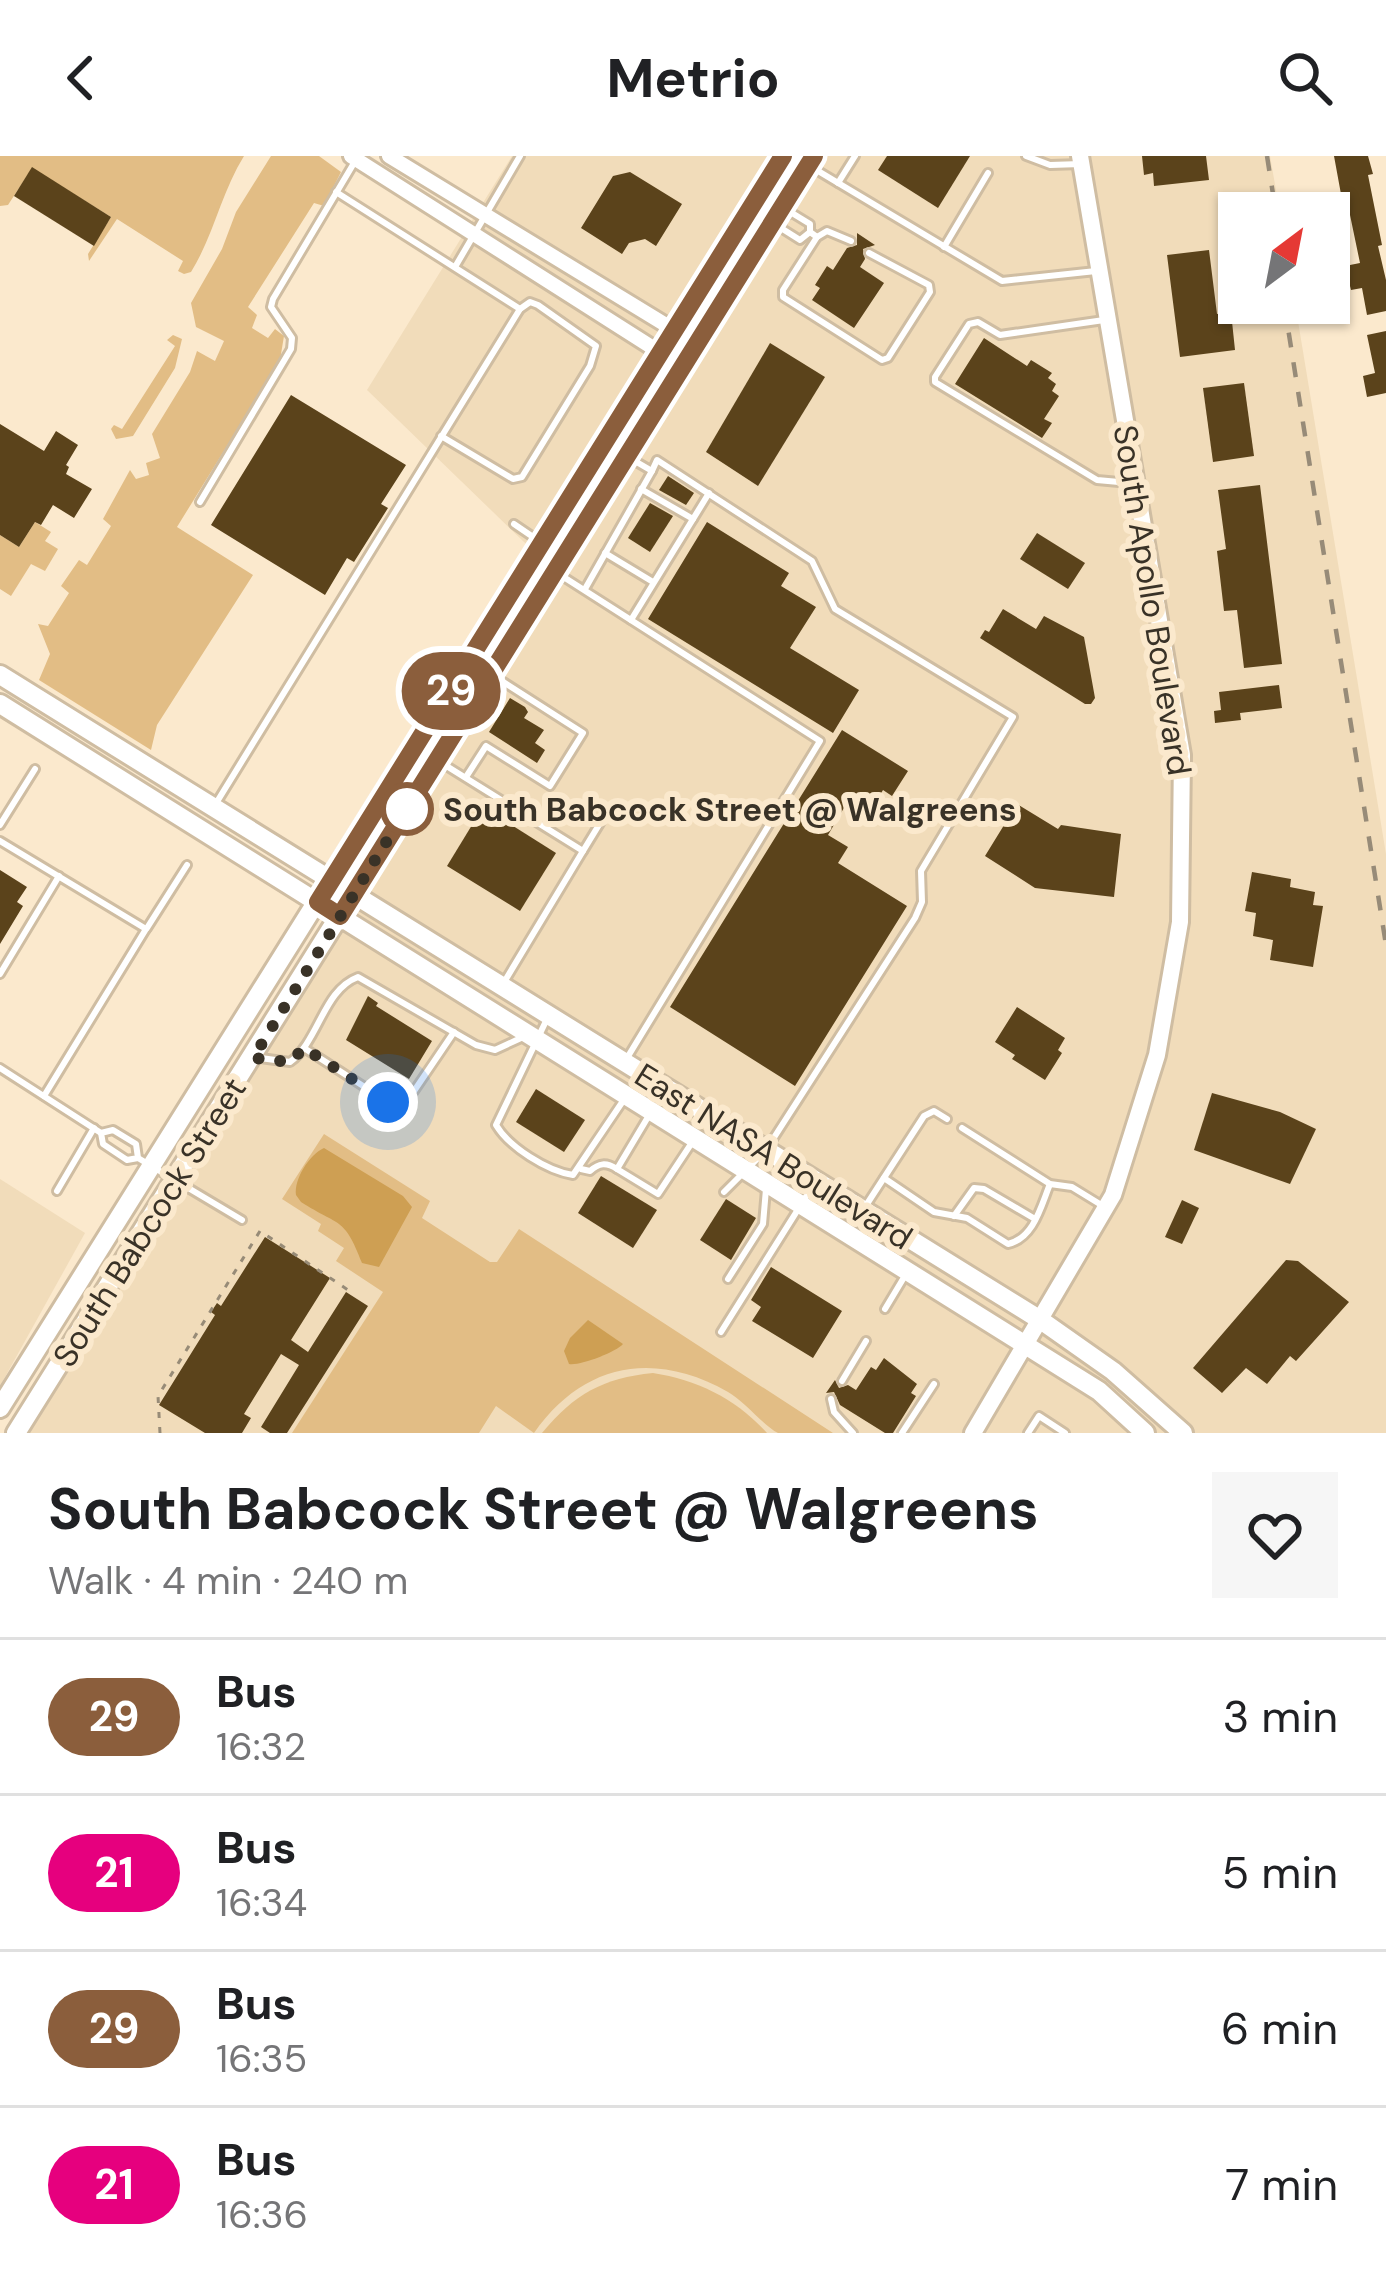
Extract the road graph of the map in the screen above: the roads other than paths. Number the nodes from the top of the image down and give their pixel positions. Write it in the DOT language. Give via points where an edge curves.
graph roads {
  1 [pos="388,156"];
  2 [pos="520,156"];
  3 [pos="783,156"];
  4 [pos="855,156"];
  5 [pos="1026,156"];
  6 [pos="355,157"];
  7 [pos="805,159"];
  8 [pos="1080,160"];
  9 [pos="988,173"];
  10 [pos="838,183"];
  11 [pos="337,192"];
  12 [pos="756,201"];
  13 [pos="780,215"];
  14 [pos="487,216"];
  15 [pos="814,235"];
  16 [pos="474,236"];
  17 [pos="851,242"];
  18 [pos="944,247"];
  19 [pos="869,253"];
  20 [pos="454,267"];
  21 [pos="1100,271"];
  22 [pos="520,309"];
  23 [pos="1108,320"];
  24 [pos="676,332"];
  25 [pos="697,344"];
  26 [pos="663,353"];
  27 [pos="683,367"];
  28 [pos="441,436"];
  29 [pos="606,444"];
  30 [pos="627,456"];
  31 [pos="652,471"];
  32 [pos="1136,484"];
  33 [pos="641,489"];
  34 [pos="709,493"];
  35 [pos="200,502"];
  36 [pos="693,520"];
  37 [pos="514,524"];
  38 [pos="539,551"];
  39 [pos="605,553"];
  40 [pos="555,571"];
  41 [pos="654,583"];
  42 [pos="585,590"];
  43 [pos="631,620"];
  44 [pos="491,674"];
  45 [pos="0,675"];
  46 [pos="0,704"];
  47 [pos="437,760"];
  48 [pos="34,770"];
  49 [pos="466,778"];
  50 [pos="213,808"];
  51 [pos="604,814"];
  52 [pos="0,825"];
  53 [pos="0,841"];
  54 [pos="583,851"];
  55 [pos="187,865"];
  56 [pos="59,876"];
  57 [pos="331,881"];
  58 [pos="353,895"];
  59 [pos="318,902"];
  60 [pos="340,916"];
  61 [pos="146,929"];
  62 [pos="0,974"];
  63 [pos="501,987"];
  64 [pos="549,1016"];
  65 [pos="454,1032"];
  66 [pos="536,1038"];
  67 [pos="304,1048"];
  68 [pos="253,1058"];
  69 [pos="624,1063"];
  70 [pos="0,1068"];
  71 [pos="627,1095"];
  72 [pos="44,1096"];
  73 [pos="652,1111"];
  74 [pos="947,1119"];
  75 [pos="962,1128"];
  76 [pos="98,1131"];
  77 [pos="695,1138"];
  78 [pos="766,1150"];
  79 [pos="145,1162"];
  80 [pos="744,1168"];
  81 [pos="581,1169"];
  82 [pos="617,1169"];
  83 [pos="884,1178"];
  84 [pos="175,1180"];
  85 [pos="816,1181"];
  86 [pos="768,1184"];
  87 [pos="1051,1184"];
  88 [pos="57,1191"];
  89 [pos="724,1192"];
  90 [pos="802,1204"];
  91 [pos="1106,1208"];
  92 [pos="863,1210"];
  93 [pos="954,1216"];
  94 [pos="1035,1219"];
  95 [pos="242,1220"];
  96 [pos="908,1270"];
  97 [pos="728,1279"];
  98 [pos="884,1309"];
  99 [pos="1042,1321"];
  100 [pos="721,1332"];
  101 [pos="866,1341"];
  102 [pos="1027,1346"];
  103 [pos="842,1381"];
  104 [pos="934,1384"];
  105 [pos="831,1400"];
  106 [pos="0,1408"];
  107 [pos="1049,1429"];
  108 [pos="1139,1431"];
  109 [pos="16,1433"];
  110 [pos="853,1433"];
  111 [pos="902,1433"];
  112 [pos="973,1433"];
  113 [pos="1028,1433"];
  114 [pos="1065,1433"];
  115 [pos="1183,1433"];
  1 -- 14 [label="street"];
  2 -- 14 [label="lane"];
  3 -- 12 [label="main road, South Babcock Street"];
  4 -- 10 [label="lane"];
  5 -- 8 [label="lane" via="1050,165"];
  6 -- 11 [label="lane"];
  6 -- 16 [label="street"];
  7 -- 10 [label="lane"];
  7 -- 13 [label="main road, South Babcock Street"];
  8 -- 21 [label="street, South Apollo Boulevard"];
  9 -- 18 [label="lane"];
  10 -- 18 [label="lane"];
  11 -- 20 [label="lane"];
  11 -- 35 [label="lane" via="273,299 291,349"];
  12 -- 13 [label="lane"];
  12 -- 24 [label="main road, South Babcock Street"];
  13 -- 15 [label="lane" via="792,213"];
  13 -- 25 [label="main road, South Babcock Street"];
  14 -- 16 [label="lane"];
  14 -- 24 [label="street"];
  15 -- 17 [label="lane" via="837,232"];
  15 -- 19 [label="lane" via="784,297 882,360 930,292"];
  16 -- 20 [label="lane"];
  16 -- 26 [label="street"];
  18 -- 21 [label="lane" via="1002,281"];
  20 -- 22 [label="lane"];
  21 -- 23 [label="street, South Apollo Boulevard"];
  22 -- 28 [label="lane"];
  22 -- 28 [label="lane" via="530,302 596,346 522,477"];
  23 -- 32 [label="street, South Apollo Boulevard"];
  23 -- 32 [label="lane" via="1000,335 969,324 934,377 1096,481"];
  24 -- 25 [label="street"];
  24 -- 26 [label="main road, South Babcock Street"];
  25 -- 27 [label="main road, South Babcock Street"];
  26 -- 27 [label="street"];
  26 -- 29 [label="main road, South Babcock Street"];
  27 -- 30 [label="main road, South Babcock Street"];
  28 -- 50 [label="lane"];
  29 -- 30 [label="lane"];
  29 -- 38 [label="main road, South Babcock Street"];
  30 -- 31 [label="lane"];
  30 -- 40 [label="main road, South Babcock Street"];
  31 -- 33 [label="lane"];
  31 -- 34 [label="lane" via="657,460"];
  32 -- 91 [label="street, South Apollo Boulevard" via="1183,755 1180,922 1157,1054"];
  33 -- 36 [label="lane"];
  33 -- 39 [label="lane"];
  34 -- 36 [label="lane"];
  34 -- 78 [label="lane" via="812,561 835,609 1013,717 930,852 915,918"];
  36 -- 41 [label="lane"];
  37 -- 38 [label="lane"];
  38 -- 40 [label="lane"];
  38 -- 57 [label="main road, South Babcock Street"];
  39 -- 41 [label="lane"];
  39 -- 42 [label="lane"];
  40 -- 42 [label="lane"];
  40 -- 44 [label="main road, South Babcock Street"];
  41 -- 43 [label="lane"];
  42 -- 43 [label="lane"];
  43 -- 69 [label="lane" via="820,741"];
  44 -- 47 [label="main road, South Babcock Street"];
  44 -- 49 [label="lane" via="583,733 550,786 486,746"];
  45 -- 50 [label="main road"];
  46 -- 59 [label="main road, East NASA Boulevard"];
  47 -- 49 [label="lane"];
  47 -- 58 [label="main road, South Babcock Street"];
  48 -- 52 [label="lane"];
  49 -- 54 [label="lane"];
  50 -- 57 [label="main road"];
  51 -- 54 [label="lane"];
  53 -- 56 [label="lane"];
  54 -- 63 [label="lane"];
  55 -- 61 [label="lane"];
  56 -- 61 [label="lane"];
  56 -- 62 [label="lane"];
  57 -- 58 [label="main road"];
  57 -- 59 [label="main road, South Babcock Street"];
  58 -- 60 [label="main road, South Babcock Street"];
  58 -- 63 [label="main road, East NASA Boulevard"];
  59 -- 60 [label="main road, East NASA Boulevard"];
  59 -- 79 [label="main road, South Babcock Street"];
  60 -- 66 [label="main road, East NASA Boulevard"];
  60 -- 68 [label="main road, South Babcock Street"];
  61 -- 72 [label="lane"];
  63 -- 64 [label="main road, East NASA Boulevard"];
  64 -- 66 [label="lane"];
  64 -- 69 [label="main road, East NASA Boulevard"];
  65 -- 66 [label="lane" via="495,1050"];
  65 -- 67 [label="lane" via="412,1094 388,1102"];
  65 -- 67 [label="lane" via="358,977 340,988"];
  66 -- 71 [label="main road, East NASA Boulevard"];
  66 -- 81 [label="lane" via="496,1124 504,1138 560,1173"];
  67 -- 68 [label="lane" via="290,1062"];
  68 -- 84 [label="main road, South Babcock Street"];
  69 -- 78 [label="main road, East NASA Boulevard"];
  70 -- 72 [label="lane"];
  71 -- 73 [label="main road, East NASA Boulevard"];
  71 -- 81 [label="lane"];
  72 -- 76 [label="lane"];
  73 -- 77 [label="main road, East NASA Boulevard"];
  73 -- 82 [label="lane"];
  74 -- 83 [label="lane" via="934,1111 924,1116"];
  75 -- 87 [label="lane"];
  76 -- 79 [label="lane" via="128,1160"];
  76 -- 79 [label="lane" via="136,1144"];
  76 -- 88 [label="lane"];
  77 -- 80 [label="main road, East NASA Boulevard"];
  77 -- 82 [label="lane" via="658,1194"];
  78 -- 80 [label="lane"];
  78 -- 85 [label="main road, East NASA Boulevard"];
  78 -- 86 [label="lane"];
  79 -- 84 [label="lane"];
  79 -- 106 [label="main road, South Babcock Street"];
  80 -- 86 [label="main road, East NASA Boulevard"];
  80 -- 89 [label="lane"];
  81 -- 82 [label="lane"];
  83 -- 92 [label="lane"];
  83 -- 93 [label="lane" via="934,1212"];
  84 -- 95 [label="lane"];
  84 -- 109 [label="main road, South Babcock Street"];
  85 -- 90 [label="lane"];
  85 -- 92 [label="main road, East NASA Boulevard"];
  86 -- 90 [label="main road, East NASA Boulevard"];
  86 -- 97 [label="lane" via="763,1224"];
  87 -- 91 [label="lane" via="1072,1186"];
  87 -- 94 [label="lane"];
  90 -- 96 [label="main road, East NASA Boulevard"];
  90 -- 100 [label="lane"];
  91 -- 99 [label="street, South Apollo Boulevard"];
  92 -- 99 [label="main road, East NASA Boulevard"];
  93 -- 94 [label="lane" via="1008,1244"];
  93 -- 94 [label="lane" via="974,1188"];
  96 -- 98 [label="lane"];
  96 -- 102 [label="main road, East NASA Boulevard"];
  99 -- 102 [label="street, South Apollo Boulevard"];
  99 -- 115 [label="main road, East NASA Boulevard"];
  101 -- 103 [label="lane"];
  102 -- 108 [label="main road, East NASA Boulevard" via="1099,1391"];
  102 -- 112 [label="street, South Apollo Boulevard"];
  104 -- 111 [label="lane"];
  105 -- 110 [label="lane"];
  107 -- 113 [label="lane" via="1039,1416"];
  107 -- 114 [label="lane"];
}
